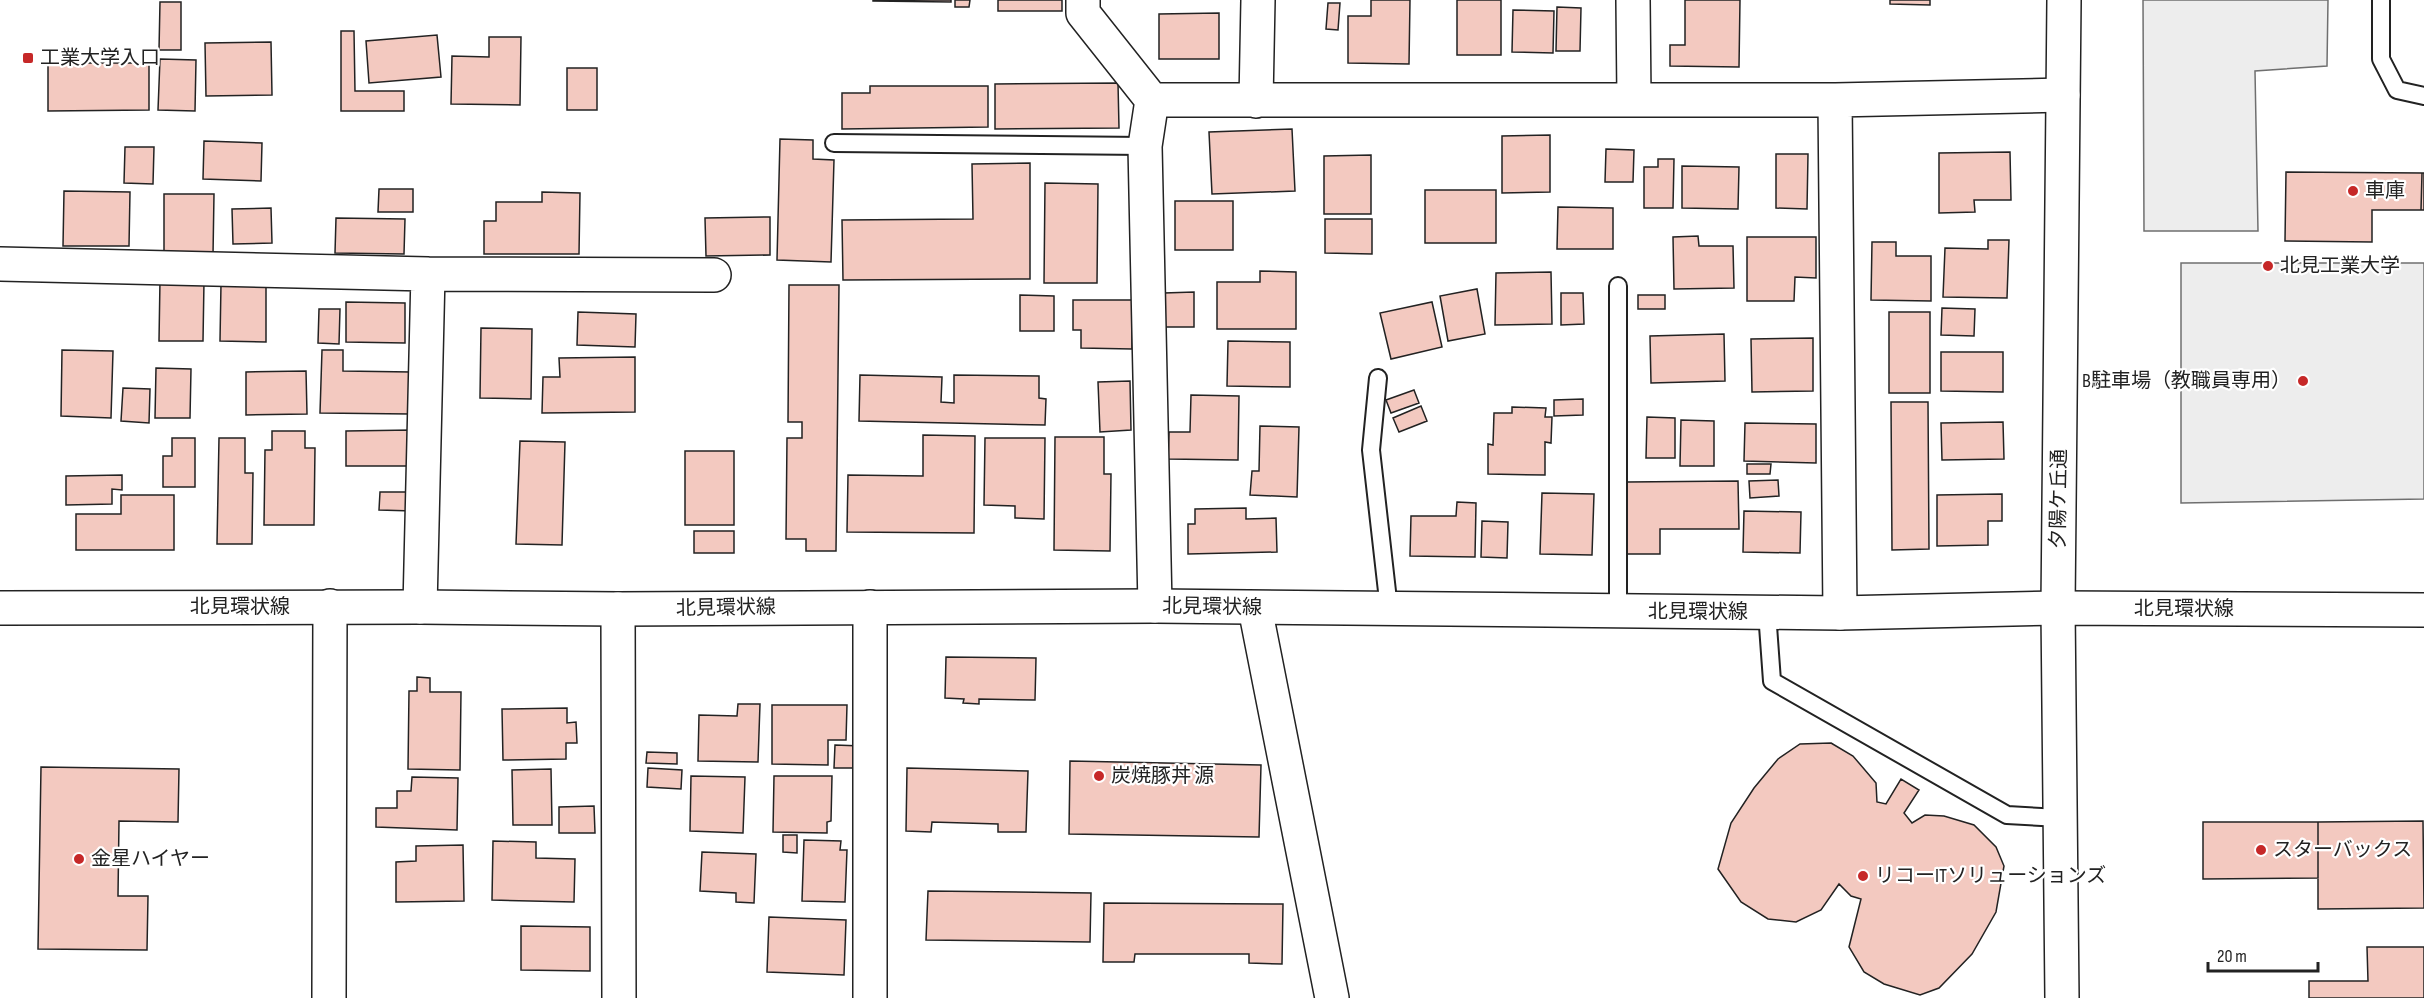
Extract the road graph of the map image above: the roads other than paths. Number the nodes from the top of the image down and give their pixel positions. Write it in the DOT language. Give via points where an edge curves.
graph roads {
  1 [pos="1083,0"];
  2 [pos="1258,0"];
  3 [pos="1633,0"];
  4 [pos="2064,0"];
  5 [pos="2381,0"];
  6 [pos="2063,95"];
  7 [pos="2424,96"];
  8 [pos="1634,99"];
  9 [pos="1152,100"];
  10 [pos="1835,100"];
  11 [pos="1256,101"];
  12 [pos="834,142"];
  13 [pos="1145,146"];
  14 [pos="0,264"];
  15 [pos="428,274"];
  16 [pos="714,275"];
  17 [pos="1618,286"];
  18 [pos="1378,378"];
  19 [pos="330,606"];
  20 [pos="1155,606"];
  21 [pos="420,607"];
  22 [pos="870,607"];
  23 [pos="0,608"];
  24 [pos="1256,608"];
  25 [pos="2058,608"];
  26 [pos="618,609"];
  27 [pos="1389,609"];
  28 [pos="2424,610"];
  29 [pos="1618,611"];
  30 [pos="1767,612"];
  31 [pos="1840,613"];
  32 [pos="2060,818"];
  33 [pos="329,998"];
  34 [pos="619,998"];
  35 [pos="870,998"];
  36 [pos="1332,998"];
  37 [pos="2062,998"];
  1 -- 9 [label="street" via="1083,13"];
  2 -- 11 [label="street"];
  3 -- 8 [label="street"];
  4 -- 6 [label="street, 夕陽ケ丘通"];
  5 -- 7 [label="lane" via="2381,58 2397,90"];
  6 -- 10 [label="street"];
  6 -- 25 [label="street, 夕陽ケ丘通"];
  8 -- 10 [label="street"];
  8 -- 11 [label="street"];
  9 -- 11 [label="street"];
  9 -- 13 [label="street"];
  10 -- 31 [label="street"];
  12 -- 13 [label="lane"];
  13 -- 20 [label="street"];
  14 -- 15 [label="street"];
  15 -- 16 [label="street"];
  15 -- 21 [label="street"];
  17 -- 29 [label="lane"];
  18 -- 27 [label="lane" via="1371,450"];
  19 -- 21 [label="street, 北見環状線"];
  19 -- 23 [label="street, 北見環状線"];
  19 -- 33 [label="street"];
  20 -- 22 [label="street, 北見環状線"];
  20 -- 24 [label="street, 北見環状線"];
  21 -- 26 [label="street, 北見環状線"];
  22 -- 26 [label="street, 北見環状線"];
  22 -- 35 [label="street"];
  24 -- 27 [label="street, 北見環状線"];
  24 -- 36 [label="street"];
  25 -- 28 [label="street, 北見環状線"];
  25 -- 31 [label="street, 北見環状線"];
  25 -- 32 [label="street, 夕陽ケ丘通"];
  26 -- 34 [label="street"];
  27 -- 29 [label="street, 北見環状線"];
  29 -- 30 [label="street, 北見環状線"];
  30 -- 31 [label="street, 北見環状線"];
  30 -- 32 [label="lane" via="1772,681 2007,815"];
  32 -- 37 [label="street, 夕陽ケ丘通"];
}
